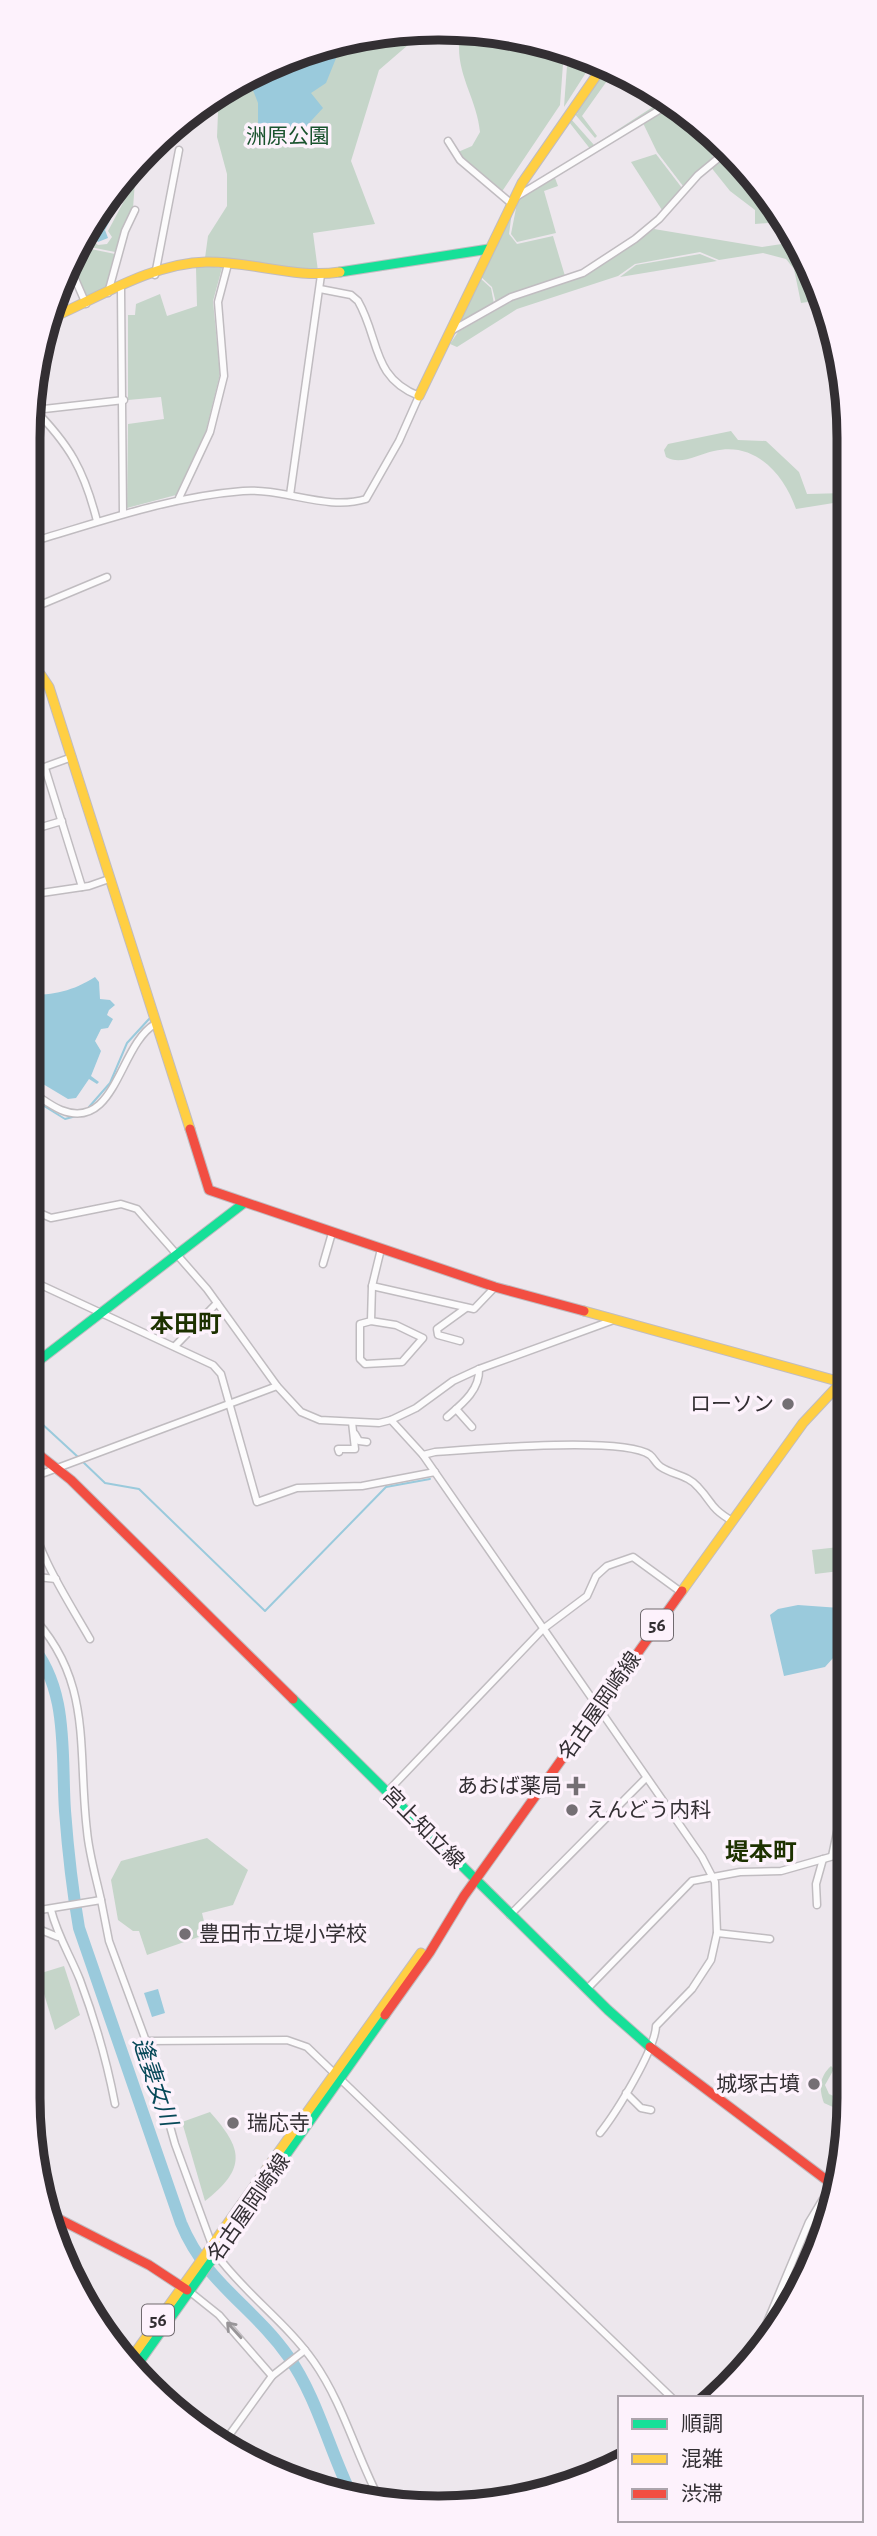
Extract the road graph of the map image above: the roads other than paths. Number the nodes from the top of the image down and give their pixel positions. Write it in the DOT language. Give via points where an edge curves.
graph roads {
  1 [pos="598,74"];
  2 [pos="662,108"];
  3 [pos="448,141"];
  4 [pos="179,150"];
  5 [pos="720,157"];
  6 [pos="514,201"];
  7 [pos="135,210"];
  8 [pos="489,249"];
  9 [pos="228,264"];
  10 [pos="155,275"];
  11 [pos="321,275"];
  12 [pos="74,278"];
  13 [pos="121,289"];
  14 [pos="320,289"];
  15 [pos="107,295"];
  16 [pos="86,304"];
  17 [pos="60,314"];
  18 [pos="449,332"];
  19 [pos="419,396"];
  20 [pos="124,400"];
  21 [pos="41,408"];
  22 [pos="41,417"];
  23 [pos="290,495"];
  24 [pos="179,498"];
  25 [pos="123,514"];
  26 [pos="97,521"];
  27 [pos="40,539"];
  28 [pos="107,577"];
  29 [pos="40,605"];
  30 [pos="40,674"];
  31 [pos="72,757"];
  32 [pos="45,768"];
  33 [pos="40,769"];
  34 [pos="62,821"];
  35 [pos="40,827"];
  36 [pos="109,879"];
  37 [pos="82,887"];
  38 [pos="40,893"];
  39 [pos="155,1024"];
  40 [pos="40,1097"];
  41 [pos="244,1203"];
  42 [pos="40,1213"];
  43 [pos="332,1233"];
  44 [pos="381,1249"];
  45 [pos="178,1254"];
  46 [pos="323,1264"];
  47 [pos="40,1285"];
  48 [pos="372,1286"];
  49 [pos="495,1287"];
  50 [pos="217,1303"];
  51 [pos="466,1308"];
  52 [pos="101,1313"];
  53 [pos="371,1321"];
  54 [pos="611,1321"];
  55 [pos="460,1341"];
  56 [pos="175,1346"];
  57 [pos="40,1360"];
  58 [pos="479,1369"];
  59 [pos="837,1379"];
  60 [pos="277,1386"];
  61 [pos="837,1389"];
  62 [pos="229,1404"];
  63 [pos="456,1409"];
  64 [pos="447,1417"];
  65 [pos="391,1420"];
  66 [pos="354,1422"];
  67 [pos="472,1427"];
  68 [pos="367,1441"];
  69 [pos="339,1452"];
  70 [pos="424,1455"];
  71 [pos="40,1456"];
  72 [pos="57,1470"];
  73 [pos="435,1472"];
  74 [pos="40,1475"];
  75 [pos="732,1521"];
  76 [pos="40,1545"];
  77 [pos="40,1577"];
  78 [pos="55,1579"];
  79 [pos="681,1592"];
  80 [pos="40,1626"];
  81 [pos="543,1629"];
  82 [pos="90,1639"];
  83 [pos="598,1708"];
  84 [pos="646,1777"];
  85 [pos="387,1792"];
  86 [pos="837,1832"];
  87 [pos="837,1855"];
  88 [pos="832,1856"];
  89 [pos="823,1859"];
  90 [pos="713,1876"];
  91 [pos="475,1880"];
  92 [pos="98,1900"];
  93 [pos="817,1905"];
  94 [pos="51,1910"];
  95 [pos="40,1911"];
  96 [pos="510,1915"];
  97 [pos="40,1929"];
  98 [pos="717,1933"];
  99 [pos="58,1937"];
  100 [pos="770,1939"];
  101 [pos="587,1989"];
  102 [pos="146,2041"];
  103 [pos="650,2047"];
  104 [pos="338,2075"];
  105 [pos="626,2092"];
  106 [pos="115,2104"];
  107 [pos="651,2110"];
  108 [pos="600,2133"];
  109 [pos="828,2181"];
  110 [pos="823,2203"];
  111 [pos="59,2219"];
  112 [pos="213,2251"];
  113 [pos="186,2289"];
  114 [pos="766,2324"];
  115 [pos="303,2351"];
  116 [pos="135,2354"];
  117 [pos="140,2361"];
  118 [pos="273,2376"];
  119 [pos="670,2396"];
  120 [pos="229,2436"];
  121 [pos="376,2490"];
  1 -- 6 [label="street"];
  2 -- 6 [label="street"];
  3 -- 6 [label="street" via="460,160"];
  4 -- 10 [label="street"];
  5 -- 18 [label="street" via="659,219 583,273 512,297"];
  6 -- 8 [label="street"];
  7 -- 15 [label="street"];
  8 -- 11 [label="street"];
  8 -- 18 [label="street"];
  9 -- 10 [label="street" via="193,264"];
  9 -- 11 [label="street" via="295,276"];
  9 -- 24 [label="street" via="218,302 224,376 210,432"];
  10 -- 13 [label="street"];
  11 -- 14 [label="street"];
  12 -- 16 [label="street"];
  13 -- 15 [label="street"];
  13 -- 20 [label="street"];
  14 -- 19 [label="street" via="351,295 358,301 386,373 394,384"];
  14 -- 23 [label="street"];
  15 -- 16 [label="street"];
  16 -- 17 [label="street"];
  18 -- 19 [label="street"];
  19 -- 23 [label="street" via="366,499 342,504"];
  20 -- 21 [label="street"];
  20 -- 25 [label="street"];
  22 -- 26 [label="street" via="64,442 86,479"];
  23 -- 24 [label="street" via="247,491"];
  24 -- 25 [label="street"];
  25 -- 26 [label="street"];
  26 -- 27 [label="street"];
  28 -- 29 [label="street"];
  30 -- 31 [label="street" via="49,687"];
  31 -- 32 [label="street"];
  31 -- 36 [label="street"];
  32 -- 33 [label="street"];
  32 -- 34 [label="street"];
  34 -- 35 [label="street"];
  34 -- 37 [label="street"];
  36 -- 37 [label="street"];
  36 -- 39 [label="street"];
  37 -- 38 [label="street"];
  39 -- 40 [label="street" via="132,1046 115,1087 95,1108 71,1112"];
  39 -- 41 [label="street" via="207,1186"];
  41 -- 43 [label="street"];
  41 -- 45 [label="street"];
  42 -- 45 [label="street" via="51,1218 128,1206 144,1216"];
  43 -- 44 [label="street"];
  43 -- 46 [label="street"];
  44 -- 48 [label="street"];
  44 -- 49 [label="street"];
  45 -- 50 [label="street"];
  45 -- 52 [label="street"];
  47 -- 52 [label="street"];
  48 -- 51 [label="street"];
  48 -- 53 [label="street"];
  49 -- 51 [label="street" via="480,1306"];
  49 -- 54 [label="street"];
  50 -- 56 [label="street"];
  50 -- 60 [label="street"];
  51 -- 55 [label="street" via="437,1329 438,1335"];
  52 -- 56 [label="street"];
  52 -- 57 [label="street"];
  53 -- 53 [label="street" via="360,1324 359,1359 365,1364 402,1362 423,1338 396,1325"];
  54 -- 58 [label="street"];
  54 -- 59 [label="street"];
  56 -- 62 [label="street" via="221,1374"];
  58 -- 63 [label="street" via="472,1393"];
  58 -- 65 [label="street"];
  60 -- 62 [label="street"];
  60 -- 66 [label="street" via="301,1412"];
  61 -- 75 [label="street, 名古屋岡崎線 / 56" via="803,1423"];
  62 -- 72 [label="street"];
  62 -- 73 [label="street" via="257,1502 297,1488 362,1486"];
  63 -- 64 [label="street"];
  63 -- 67 [label="street"];
  65 -- 66 [label="street"];
  65 -- 70 [label="street"];
  66 -- 68 [label="street" via="355,1437"];
  66 -- 69 [label="street" via="355,1449"];
  70 -- 73 [label="street"];
  70 -- 75 [label="street" via="544,1445 631,1447 687,1477 713,1510"];
  71 -- 72 [label="street, 宮上知立線"];
  72 -- 74 [label="street"];
  72 -- 85 [label="street, 宮上知立線"];
  73 -- 81 [label="street"];
  75 -- 79 [label="street, 名古屋岡崎線 / 56"];
  76 -- 78 [label="street"];
  77 -- 78 [label="street"];
  78 -- 82 [label="street"];
  79 -- 81 [label="street" via="634,1557 607,1566 596,1576 587,1596"];
  79 -- 83 [label="street, 名古屋岡崎線 / 56"];
  80 -- 92 [label="street" via="57,1647 75,1692 86,1831"];
  81 -- 83 [label="street"];
  81 -- 85 [label="street"];
  83 -- 84 [label="street"];
  83 -- 91 [label="street, 名古屋岡崎線 / 56"];
  84 -- 90 [label="street"];
  84 -- 96 [label="street"];
  85 -- 91 [label="street, 宮上知立線"];
  86 -- 88 [label="street"];
  87 -- 88 [label="street"];
  88 -- 89 [label="street"];
  89 -- 90 [label="street" via="781,1871"];
  89 -- 93 [label="street" via="816,1884"];
  90 -- 98 [label="street"];
  90 -- 101 [label="street" via="685,1887"];
  91 -- 96 [label="street, 宮上知立線"];
  91 -- 104 [label="street, 名古屋岡崎線 / 56"];
  92 -- 94 [label="street"];
  92 -- 102 [label="street"];
  94 -- 95 [label="street"];
  94 -- 99 [label="street"];
  96 -- 101 [label="street, 宮上知立線"];
  97 -- 99 [label="street"];
  98 -- 100 [label="street"];
  98 -- 103 [label="street" via="705,1972 656,2026"];
  99 -- 106 [label="street" via="79,1978 107,2060"];
  101 -- 103 [label="street, 宮上知立線"];
  102 -- 104 [label="street" via="299,2042"];
  102 -- 112 [label="street" via="175,2144"];
  103 -- 105 [label="street"];
  103 -- 109 [label="street, 宮上知立線"];
  104 -- 112 [label="street, 名古屋岡崎線 / 56"];
  104 -- 119 [label="street"];
  105 -- 107 [label="street" via="641,2108"];
  105 -- 108 [label="street"];
  110 -- 114 [label="street" via="808,2222"];
  111 -- 113 [label="street"];
  112 -- 113 [label="street, 名古屋岡崎線 / 56"];
  112 -- 115 [label="street"];
  113 -- 116 [label="street, 名古屋岡崎線 / 56"];
  113 -- 117 [label="street, 名古屋岡崎線 / 56"];
  118 -- 113 [label="street, one-way" via="219,2315"];
  115 -- 118 [label="street"];
  115 -- 121 [label="street" via="339,2405"];
  118 -- 120 [label="street"];
}
